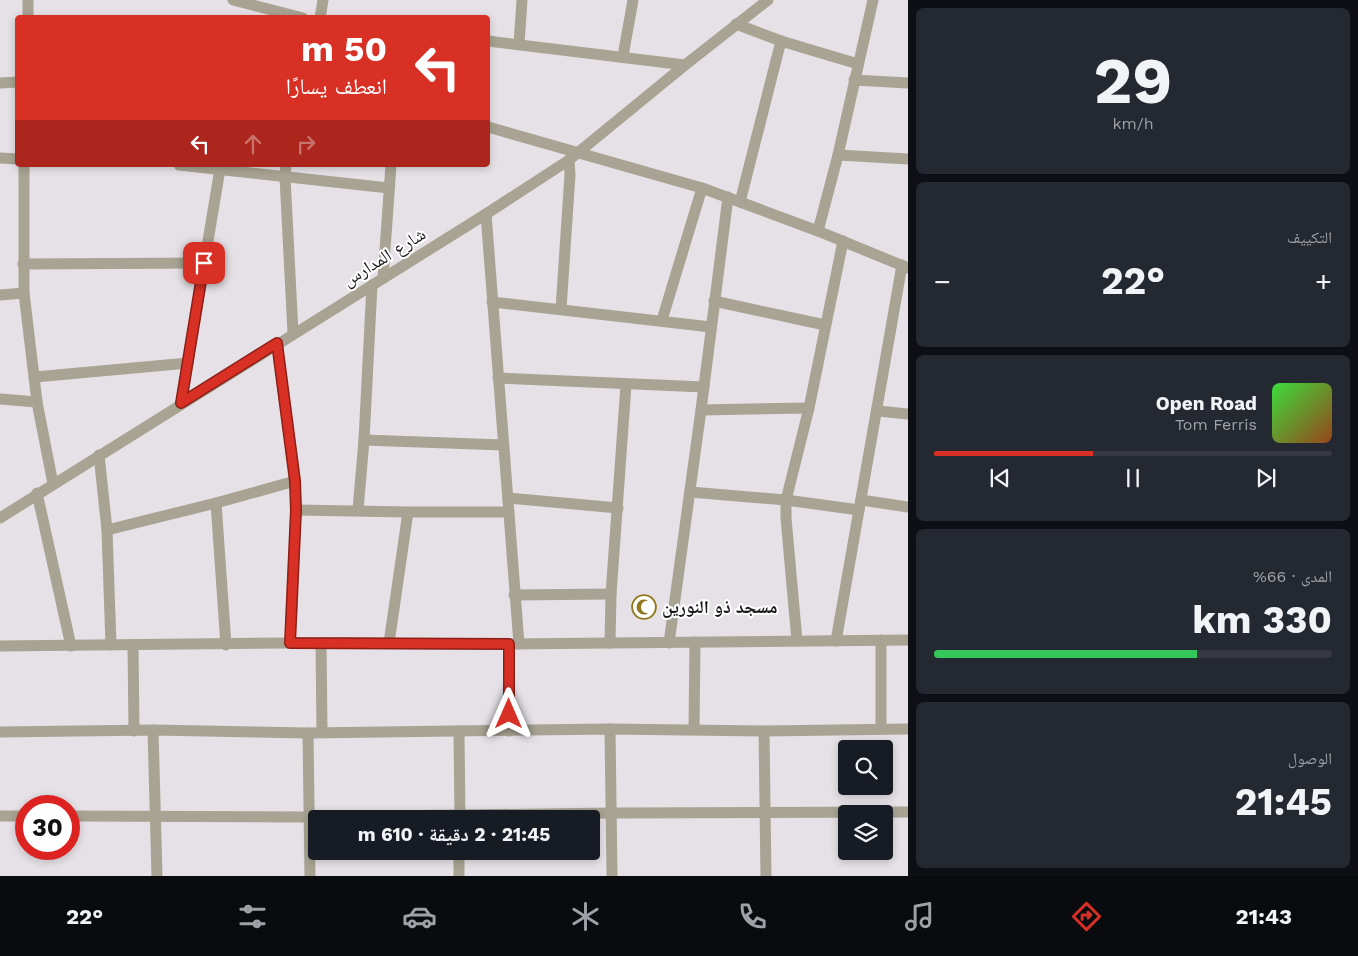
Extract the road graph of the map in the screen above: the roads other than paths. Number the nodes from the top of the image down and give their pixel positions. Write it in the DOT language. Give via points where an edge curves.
graph roads {
  1 [pos="28,0"];
  2 [pos="233,0"];
  3 [pos="323,0"];
  4 [pos="522,0"];
  5 [pos="633,0"];
  6 [pos="768,0"];
  7 [pos="873,0"];
  8 [pos="28,15"];
  9 [pos="292,15"];
  10 [pos="320,15"];
  11 [pos="736,24"];
  12 [pos="490,41"];
  13 [pos="781,41"];
  14 [pos="519,44"];
  15 [pos="624,56"];
  16 [pos="858,64"];
  17 [pos="685,65"];
  18 [pos="854,80"];
  19 [pos="0,82"];
  20 [pos="15,82"];
  21 [pos="908,83"];
  22 [pos="490,128"];
  23 [pos="579,152"];
  24 [pos="838,155"];
  25 [pos="0,158"];
  26 [pos="15,159"];
  27 [pos="908,159"];
  28 [pos="569,160"];
  29 [pos="24,167"];
  30 [pos="200,167"];
  31 [pos="391,167"];
  32 [pos="220,169"];
  33 [pos="286,171"];
  34 [pos="389,188"];
  35 [pos="702,188"];
  36 [pos="728,197"];
  37 [pos="740,202"];
  38 [pos="486,214"];
  39 [pos="818,231"];
  40 [pos="842,241"];
  41 [pos="204,263"];
  42 [pos="23,264"];
  43 [pos="905,267"];
  44 [pos="383,278"];
  45 [pos="372,285"];
  46 [pos="24,293"];
  47 [pos="0,295"];
  48 [pos="714,301"];
  49 [pos="492,302"];
  50 [pos="561,309"];
  51 [pos="662,320"];
  52 [pos="826,325"];
  53 [pos="711,327"];
  54 [pos="293,333"];
  55 [pos="277,343"];
  56 [pos="188,363"];
  57 [pos="34,377"];
  58 [pos="498,378"];
  59 [pos="626,385"];
  60 [pos="704,387"];
  61 [pos="0,398"];
  62 [pos="37,402"];
  63 [pos="181,403"];
  64 [pos="809,408"];
  65 [pos="701,410"];
  66 [pos="878,411"];
  67 [pos="908,414"];
  68 [pos="364,440"];
  69 [pos="503,445"];
  70 [pos="99,456"];
  71 [pos="295,481"];
  72 [pos="53,484"];
  73 [pos="690,492"];
  74 [pos="37,493"];
  75 [pos="508,498"];
  76 [pos="786,500"];
  77 [pos="216,503"];
  78 [pos="860,505"];
  79 [pos="908,507"];
  80 [pos="618,508"];
  81 [pos="296,510"];
  82 [pos="358,510"];
  83 [pos="408,512"];
  84 [pos="509,512"];
  85 [pos="0,518"];
  86 [pos="106,530"];
  87 [pos="611,594"];
  88 [pos="514,595"];
  89 [pos="881,640"];
  90 [pos="908,640"];
  91 [pos="798,641"];
  92 [pos="836,641"];
  93 [pos="610,642"];
  94 [pos="670,642"];
  95 [pos="695,642"];
  96 [pos="290,643"];
  97 [pos="321,643"];
  98 [pos="389,643"];
  99 [pos="226,644"];
  100 [pos="514,644"];
  101 [pos="111,645"];
  102 [pos="133,645"];
  103 [pos="0,646"];
  104 [pos="71,646"];
  105 [pos="610,729"];
  106 [pos="694,729"];
  107 [pos="881,729"];
  108 [pos="908,729"];
  109 [pos="153,730"];
  110 [pos="764,730"];
  111 [pos="134,731"];
  112 [pos="510,731"];
  113 [pos="0,732"];
  114 [pos="308,732"];
  115 [pos="322,732"];
  116 [pos="459,732"];
  117 [pos="310,810"];
  118 [pos="460,810"];
  119 [pos="908,812"];
  120 [pos="600,813"];
  121 [pos="612,813"];
  122 [pos="765,813"];
  123 [pos="0,816"];
  124 [pos="15,816"];
  125 [pos="80,816"];
  126 [pos="154,816"];
  127 [pos="308,817"];
  128 [pos="310,860"];
  129 [pos="459,860"];
  130 [pos="157,876"];
  131 [pos="310,876"];
  132 [pos="459,876"];
  133 [pos="612,876"];
  134 [pos="766,876"];
  1 -- 8 [label="street"];
  2 -- 9 [label="street"];
  3 -- 10 [label="street"];
  4 -- 14 [label="street"];
  5 -- 15 [label="street"];
  6 -- 11 [label="street, شارع المدارس"];
  7 -- 16 [label="street"];
  11 -- 13 [label="street"];
  11 -- 17 [label="street, شارع المدارس"];
  12 -- 14 [label="street"];
  13 -- 16 [label="street"];
  13 -- 37 [label="street"];
  14 -- 15 [label="street"];
  15 -- 17 [label="street"];
  16 -- 18 [label="street"];
  17 -- 23 [label="street, شارع المدارس"];
  18 -- 21 [label="street"];
  18 -- 24 [label="street"];
  19 -- 20 [label="street"];
  22 -- 23 [label="street"];
  23 -- 28 [label="street, شارع المدارس"];
  23 -- 35 [label="street"];
  24 -- 27 [label="street"];
  24 -- 39 [label="street"];
  25 -- 26 [label="street"];
  28 -- 38 [label="street, شارع المدارس"];
  28 -- 50 [label="street"];
  29 -- 42 [label="street"];
  30 -- 32 [label="street"];
  31 -- 34 [label="street"];
  32 -- 33 [label="street"];
  32 -- 41 [label="street"];
  33 -- 34 [label="street"];
  33 -- 54 [label="street"];
  34 -- 44 [label="street"];
  35 -- 36 [label="street"];
  35 -- 51 [label="street"];
  36 -- 37 [label="street"];
  36 -- 48 [label="street"];
  37 -- 39 [label="street"];
  38 -- 44 [label="street, شارع المدارس"];
  38 -- 49 [label="street"];
  39 -- 40 [label="street"];
  40 -- 43 [label="street"];
  40 -- 52 [label="street"];
  41 -- 42 [label="street"];
  41 -- 56 [label="street"];
  42 -- 46 [label="street"];
  43 -- 66 [label="street"];
  44 -- 45 [label="street, شارع المدارس"];
  45 -- 54 [label="street, شارع المدارس"];
  45 -- 68 [label="street"];
  46 -- 47 [label="street"];
  46 -- 57 [label="street"];
  48 -- 52 [label="street"];
  48 -- 53 [label="street"];
  49 -- 50 [label="street"];
  49 -- 58 [label="street"];
  50 -- 51 [label="street"];
  51 -- 53 [label="street"];
  52 -- 64 [label="street"];
  53 -- 60 [label="street"];
  54 -- 55 [label="street, شارع المدارس"];
  55 -- 63 [label="street, شارع المدارس"];
  55 -- 71 [label="street"];
  56 -- 57 [label="street"];
  56 -- 63 [label="street"];
  57 -- 62 [label="street"];
  58 -- 59 [label="street"];
  58 -- 69 [label="street"];
  59 -- 60 [label="street"];
  59 -- 80 [label="street"];
  60 -- 65 [label="street"];
  61 -- 62 [label="street"];
  62 -- 72 [label="street"];
  63 -- 70 [label="street, شارع المدارس"];
  64 -- 65 [label="street"];
  64 -- 76 [label="street"];
  65 -- 73 [label="street"];
  66 -- 67 [label="street"];
  66 -- 78 [label="street"];
  68 -- 69 [label="street"];
  68 -- 82 [label="street"];
  69 -- 75 [label="street"];
  70 -- 72 [label="street, شارع المدارس"];
  70 -- 86 [label="street"];
  71 -- 77 [label="street"];
  71 -- 81 [label="street"];
  72 -- 74 [label="street, شارع المدارس"];
  73 -- 76 [label="street"];
  73 -- 94 [label="street"];
  74 -- 85 [label="street, شارع المدارس"];
  74 -- 104 [label="street"];
  75 -- 80 [label="street"];
  75 -- 84 [label="street"];
  76 -- 78 [label="street"];
  76 -- 91 [label="street"];
  77 -- 86 [label="street"];
  77 -- 99 [label="street"];
  78 -- 79 [label="street"];
  78 -- 92 [label="street"];
  80 -- 87 [label="street"];
  81 -- 82 [label="street"];
  81 -- 96 [label="street"];
  82 -- 83 [label="street"];
  83 -- 84 [label="street"];
  83 -- 98 [label="street"];
  84 -- 88 [label="street"];
  86 -- 101 [label="street"];
  87 -- 88 [label="street"];
  87 -- 93 [label="street"];
  88 -- 100 [label="street"];
  89 -- 90 [label="street"];
  89 -- 92 [label="street"];
  89 -- 107 [label="street"];
  91 -- 92 [label="street"];
  91 -- 95 [label="street"];
  93 -- 94 [label="street"];
  93 -- 100 [label="street"];
  94 -- 95 [label="street"];
  95 -- 106 [label="street"];
  96 -- 97 [label="street"];
  96 -- 99 [label="street"];
  97 -- 98 [label="street"];
  97 -- 115 [label="street"];
  98 -- 100 [label="street"];
  99 -- 102 [label="street"];
  100 -- 112 [label="street"];
  101 -- 102 [label="street"];
  101 -- 104 [label="street"];
  102 -- 111 [label="street"];
  103 -- 104 [label="street"];
  105 -- 106 [label="street"];
  105 -- 112 [label="street"];
  105 -- 121 [label="street"];
  106 -- 110 [label="street"];
  107 -- 108 [label="street"];
  107 -- 110 [label="street"];
  109 -- 111 [label="street"];
  109 -- 114 [label="street"];
  109 -- 126 [label="street"];
  110 -- 122 [label="street"];
  111 -- 113 [label="street"];
  112 -- 116 [label="street"];
  114 -- 115 [label="street"];
  114 -- 117 [label="street"];
  115 -- 116 [label="street"];
  116 -- 118 [label="street"];
  119 -- 122 [label="street"];
  120 -- 121 [label="street"];
  121 -- 122 [label="street"];
  121 -- 133 [label="street"];
  122 -- 134 [label="street"];
  123 -- 124 [label="street"];
  125 -- 126 [label="street"];
  126 -- 127 [label="street"];
  126 -- 130 [label="street"];
  128 -- 131 [label="street"];
  129 -- 132 [label="street"];
}
